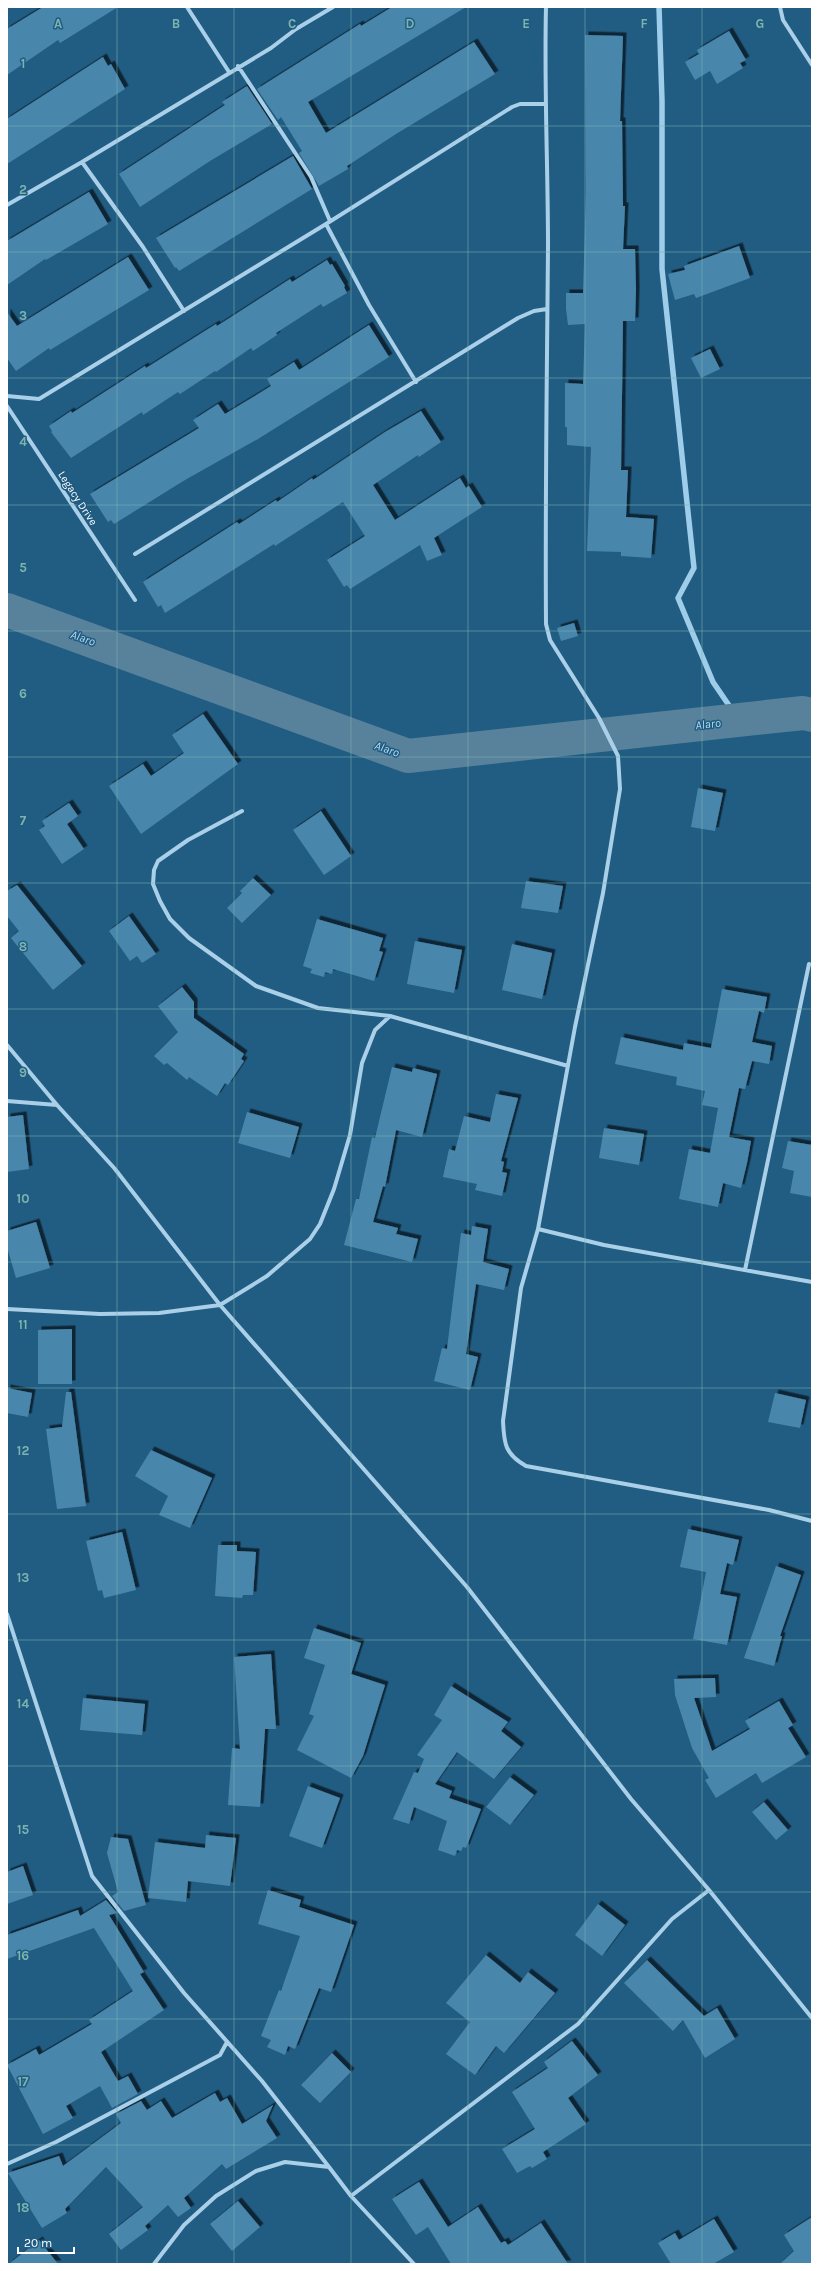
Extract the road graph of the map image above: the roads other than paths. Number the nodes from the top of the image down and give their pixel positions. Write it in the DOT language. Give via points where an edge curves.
graph roads {
  1 [pos="187,7"];
  2 [pos="334,7"];
  3 [pos="546,7"];
  4 [pos="780,7"];
  5 [pos="812,65"];
  6 [pos="238,66"];
  7 [pos="229,72"];
  8 [pos="545,104"];
  9 [pos="82,162"];
  10 [pos="7,205"];
  11 [pos="328,223"];
  12 [pos="547,309"];
  13 [pos="184,310"];
  14 [pos="416,382"];
  15 [pos="7,396"];
  16 [pos="7,406"];
  17 [pos="135,554"];
  18 [pos="135,600"];
  19 [pos="242,811"];
  20 [pos="809,964"];
  21 [pos="390,1016"];
  22 [pos="7,1045"];
  23 [pos="568,1066"];
  24 [pos="7,1101"];
  25 [pos="57,1105"];
  26 [pos="538,1229"];
  27 [pos="745,1270"];
  28 [pos="812,1282"];
  29 [pos="220,1305"];
  30 [pos="7,1309"];
  31 [pos="812,1521"];
  32 [pos="7,1614"];
  33 [pos="709,1890"];
  34 [pos="812,2018"];
  35 [pos="227,2042"];
  36 [pos="7,2164"];
  37 [pos="329,2167"];
  38 [pos="351,2196"];
  39 [pos="154,2264"];
  40 [pos="414,2264"];
  1 -- 7 [label="street"];
  2 -- 6 [label="street"];
  3 -- 8 [label="street"];
  4 -- 5 [label="street" via="783,20"];
  6 -- 7 [label="street"];
  6 -- 11 [label="street" via="311,178"];
  7 -- 9 [label="street"];
  8 -- 11 [label="street" via="520,104 512,107"];
  8 -- 12 [label="street"];
  9 -- 10 [label="street"];
  9 -- 13 [label="street"];
  11 -- 13 [label="street"];
  11 -- 14 [label="street" via="369,305"];
  12 -- 14 [label="street" via="518,318"];
  12 -- 23 [label="street" via="546,624 550,640 599,718 618,756 620,789 603,893"];
  13 -- 15 [label="street" via="39,399"];
  14 -- 17 [label="street"];
  16 -- 18 [label="street, Legacy Drive"];
  19 -- 21 [label="street" via="188,840 158,861 154,870 154,884 170,919 189,938 256,986 318,1008"];
  20 -- 27 [label="street"];
  21 -- 23 [label="street"];
  21 -- 29 [label="street" via="375,1030 362,1063 350,1135 334,1189 320,1224 310,1239 267,1276"];
  22 -- 25 [label="street"];
  23 -- 26 [label="street"];
  24 -- 25 [label="street"];
  25 -- 29 [label="street" via="115,1169"];
  26 -- 27 [label="street" via="604,1245"];
  26 -- 31 [label="street" via="521,1288 503,1421 504,1442 515,1460 526,1466 769,1510"];
  27 -- 28 [label="street"];
  29 -- 30 [label="street" via="159,1313 107,1314"];
  29 -- 33 [label="street" via="467,1587 631,1799"];
  32 -- 35 [label="street" via="92,1876 184,1993"];
  33 -- 34 [label="street"];
  33 -- 38 [label="street" via="672,1919 578,2024"];
  35 -- 36 [label="street" via="220,2055 56,2142"];
  35 -- 37 [label="street" via="262,2080"];
  37 -- 38 [label="street"];
  37 -- 39 [label="street" via="285,2162 256,2171 216,2196 184,2225"];
  38 -- 40 [label="street"];
}
